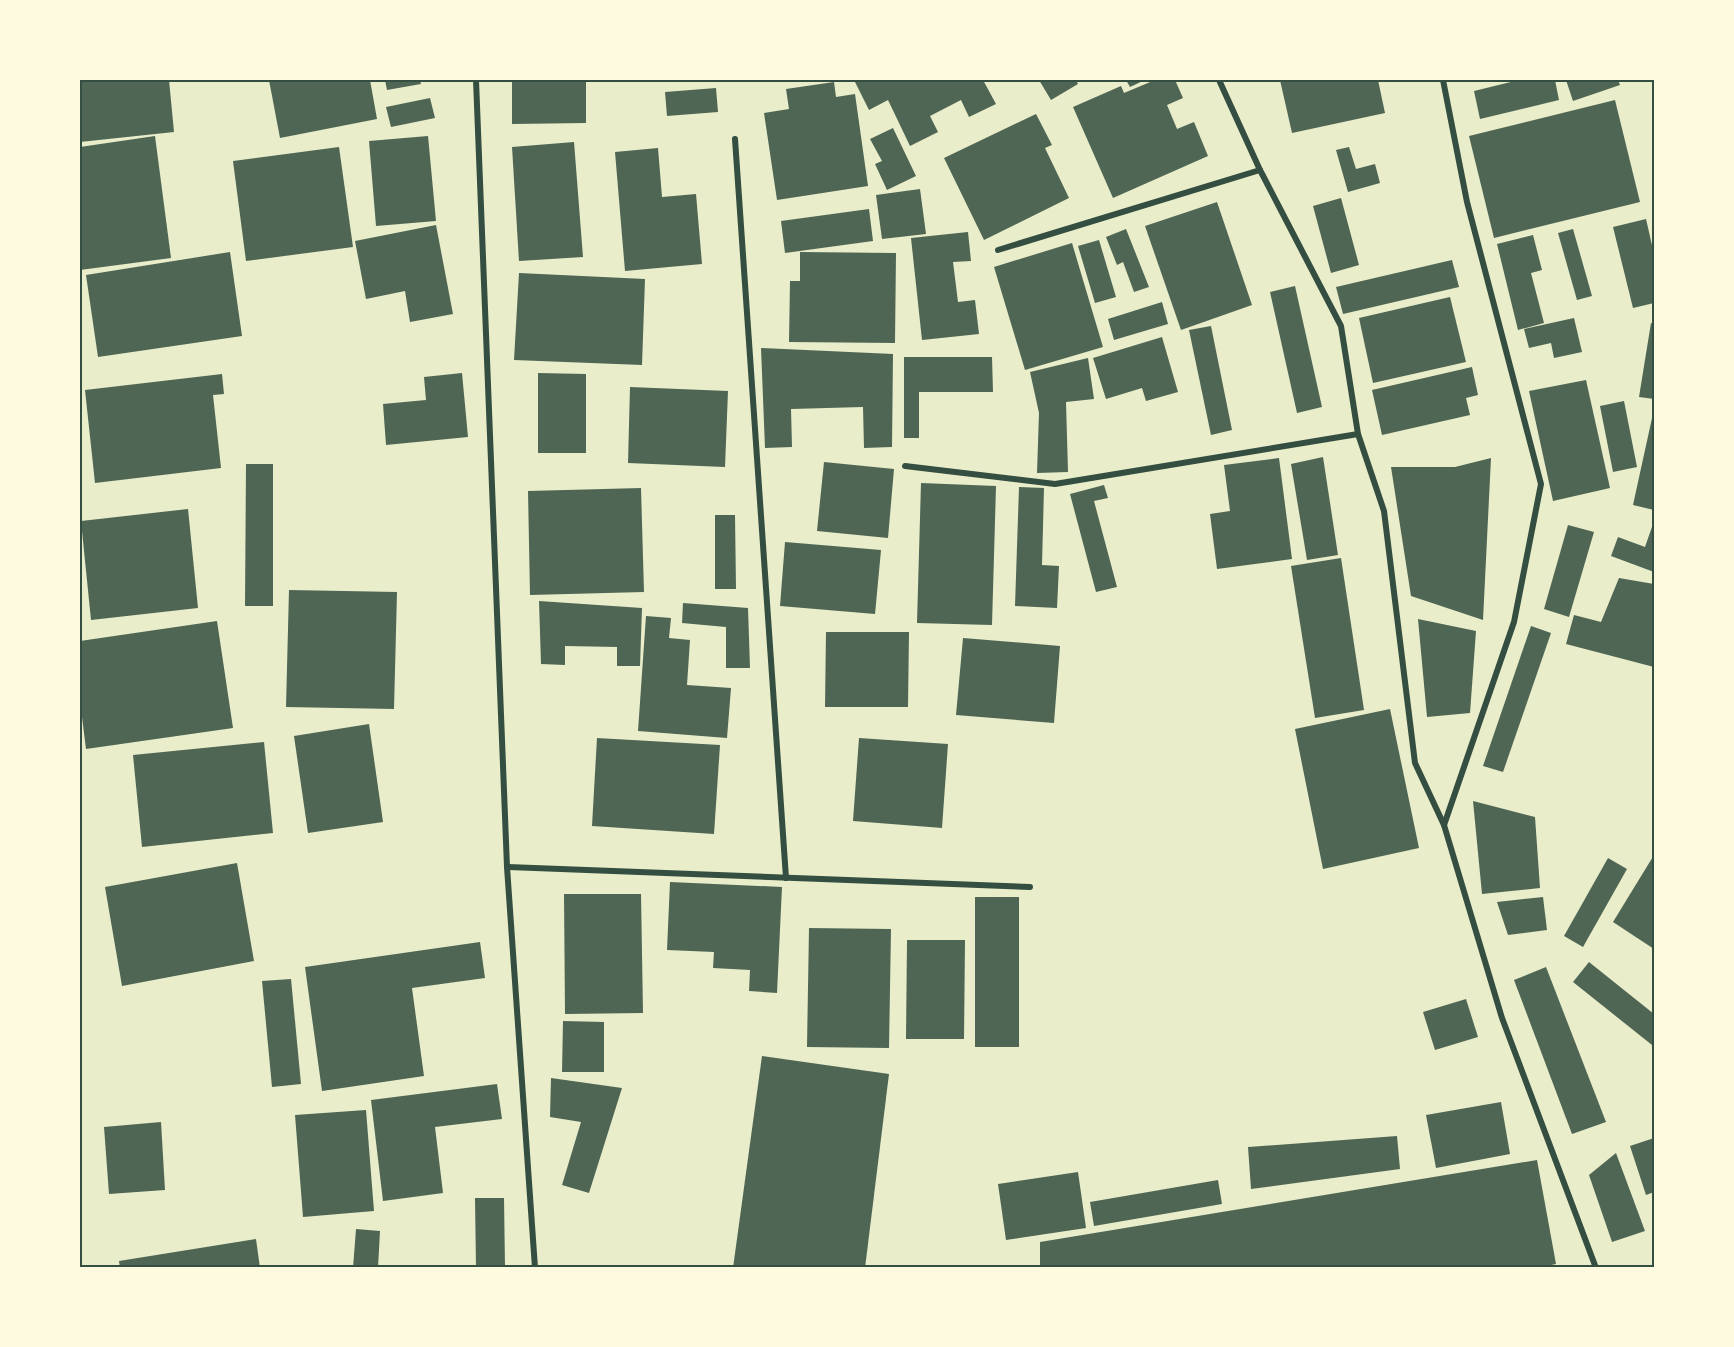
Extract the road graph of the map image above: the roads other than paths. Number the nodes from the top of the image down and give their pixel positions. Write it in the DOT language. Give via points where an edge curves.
graph roads {
  1 [pos="476,80"];
  2 [pos="1219,80"];
  3 [pos="1443,80"];
  4 [pos="735,139"];
  5 [pos="1260,170"];
  6 [pos="998,250"];
  7 [pos="1358,434"];
  8 [pos="905,466"];
  9 [pos="1444,825"];
  10 [pos="507,867"];
  11 [pos="786,878"];
  12 [pos="1030,887"];
  13 [pos="535,1268"];
  14 [pos="1596,1268"];
  1 -- 10 [label="street"];
  2 -- 5 [label="street"];
  3 -- 9 [label="street" via="1467,202 1541,484 1514,621"];
  4 -- 11 [label="street"];
  5 -- 6 [label="street"];
  5 -- 7 [label="street" via="1341,326"];
  7 -- 8 [label="street" via="1045,484"];
  7 -- 9 [label="street" via="1384,511 1414,763"];
  9 -- 14 [label="street" via="1502,1018"];
  10 -- 11 [label="street"];
  10 -- 13 [label="street"];
  11 -- 12 [label="street"];
}
